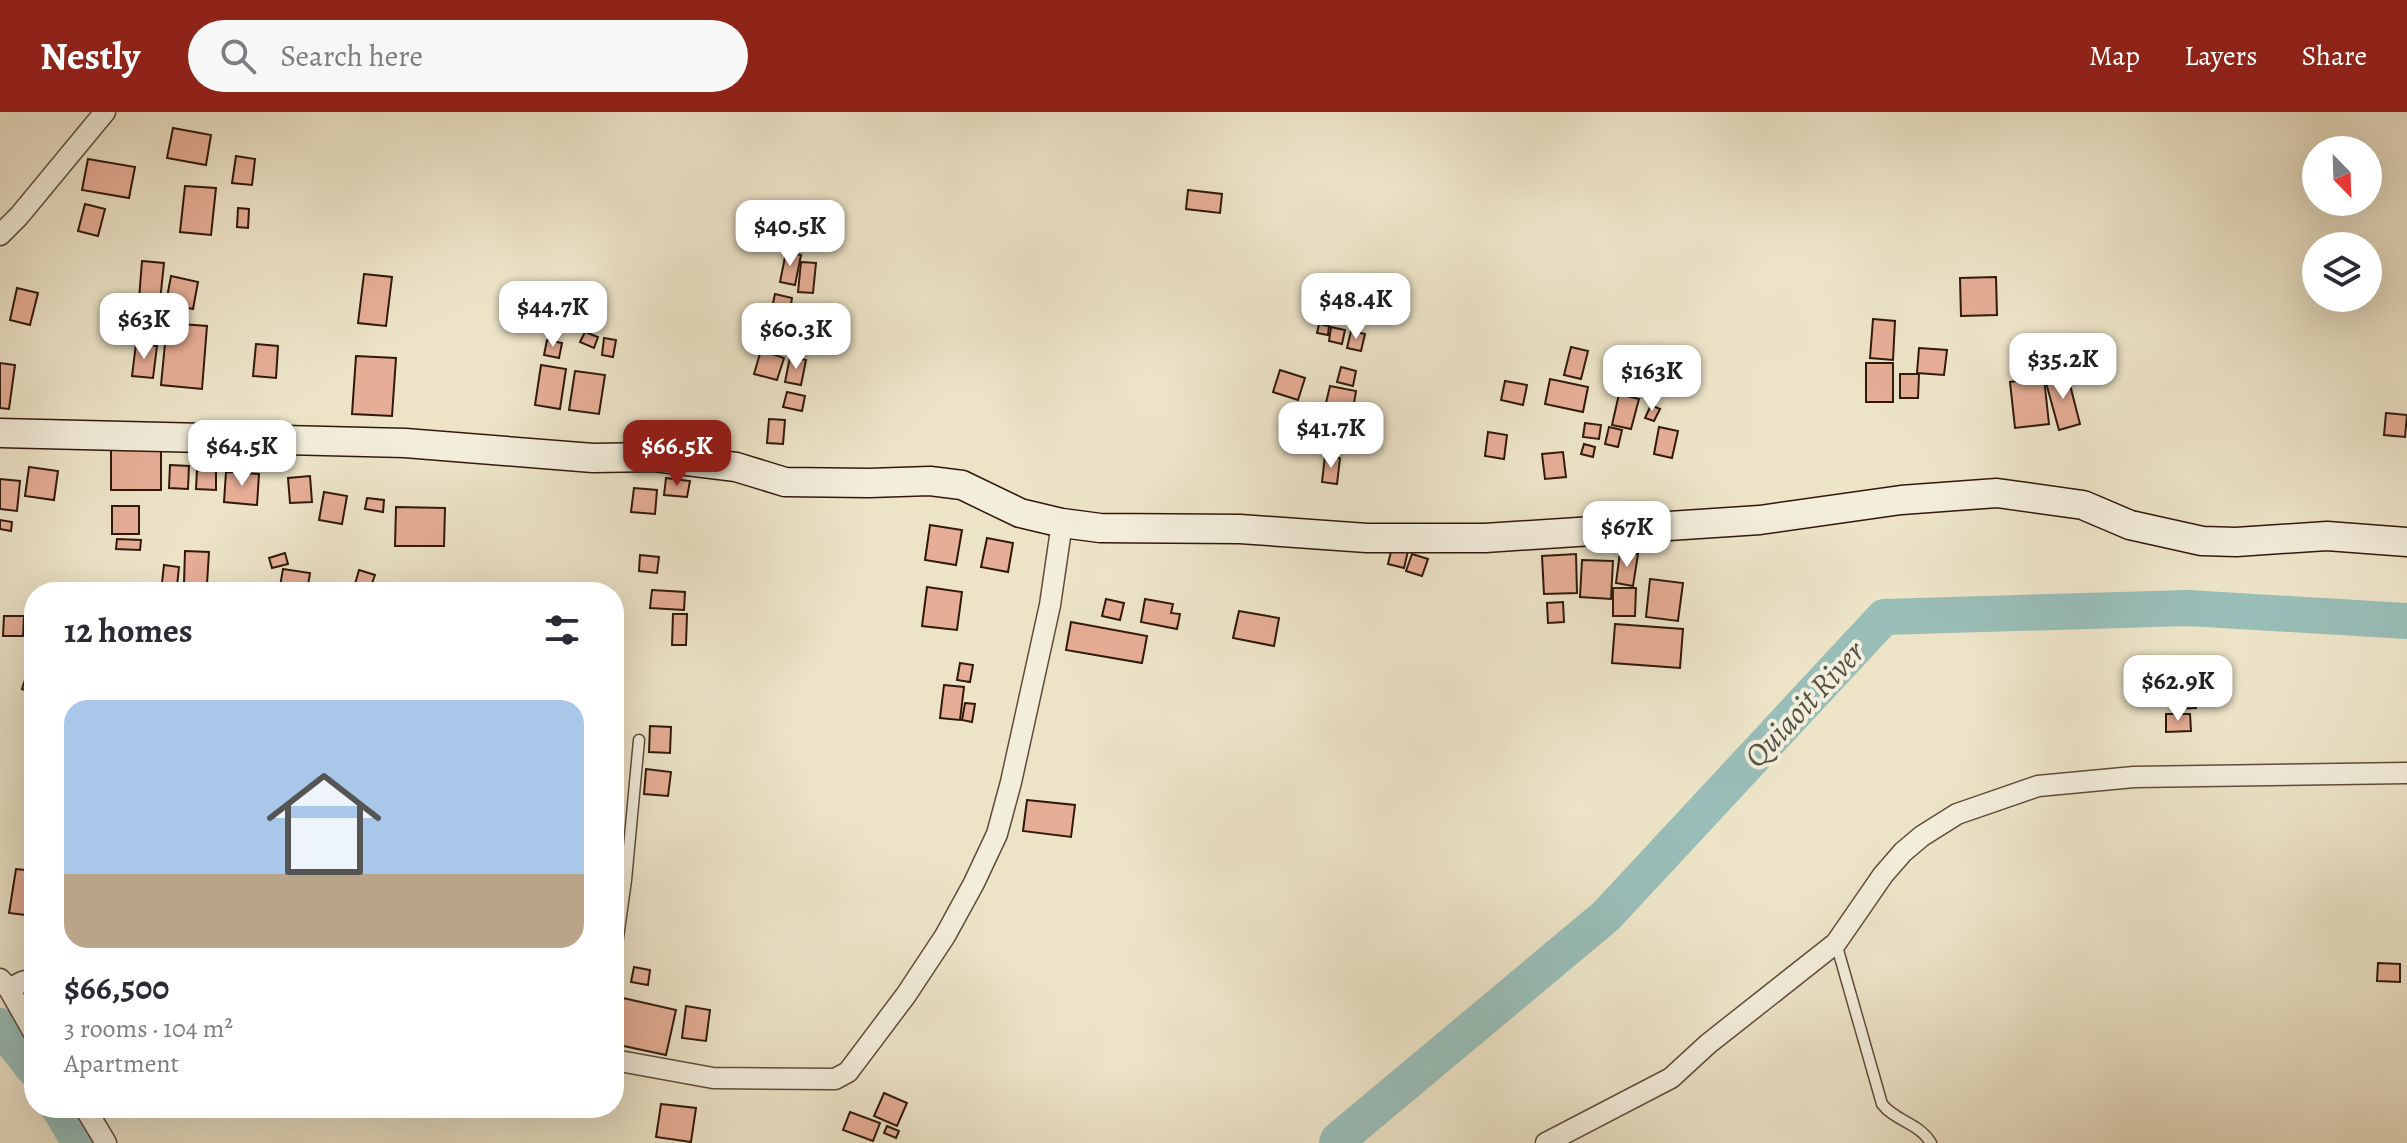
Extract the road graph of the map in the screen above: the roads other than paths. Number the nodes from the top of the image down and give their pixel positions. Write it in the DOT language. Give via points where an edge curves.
graph roads {
  1 [pos="105,112"];
  2 [pos="0,235"];
  3 [pos="0,433"];
  4 [pos="1062,523"];
  5 [pos="2407,542"];
  6 [pos="639,740"];
  7 [pos="2407,773"];
  8 [pos="624,894"];
  9 [pos="1836,943"];
  10 [pos="24,982"];
  11 [pos="4,984"];
  12 [pos="24,1017"];
  13 [pos="624,1062"];
  14 [pos="91,1118"];
  15 [pos="106,1143"];
  16 [pos="1546,1143"];
  17 [pos="1931,1143"];
  1 -- 2 [label="street"];
  3 -- 4 [label="street" via="405,443 593,458 655,457 736,467 785,482 962,485 1020,513"];
  4 -- 5 [label="street" via="1367,538 1485,538 1760,520 1997,493 2083,505 2130,525 2202,541 2327,536"];
  4 -- 13 [label="street" via="1042,645 997,834 945,936 848,1072 835,1079 713,1078"];
  6 -- 8 [label="lane"];
  7 -- 9 [label="street" via="2134,777 2038,786 1957,814 1922,836 1883,875"];
  9 -- 16 [label="street" via="1671,1078"];
  9 -- 17 [label="lane" via="1882,1104"];
  10 -- 11 [label="street"];
  11 -- 12 [label="street"];
  14 -- 15 [label="street"];
}
